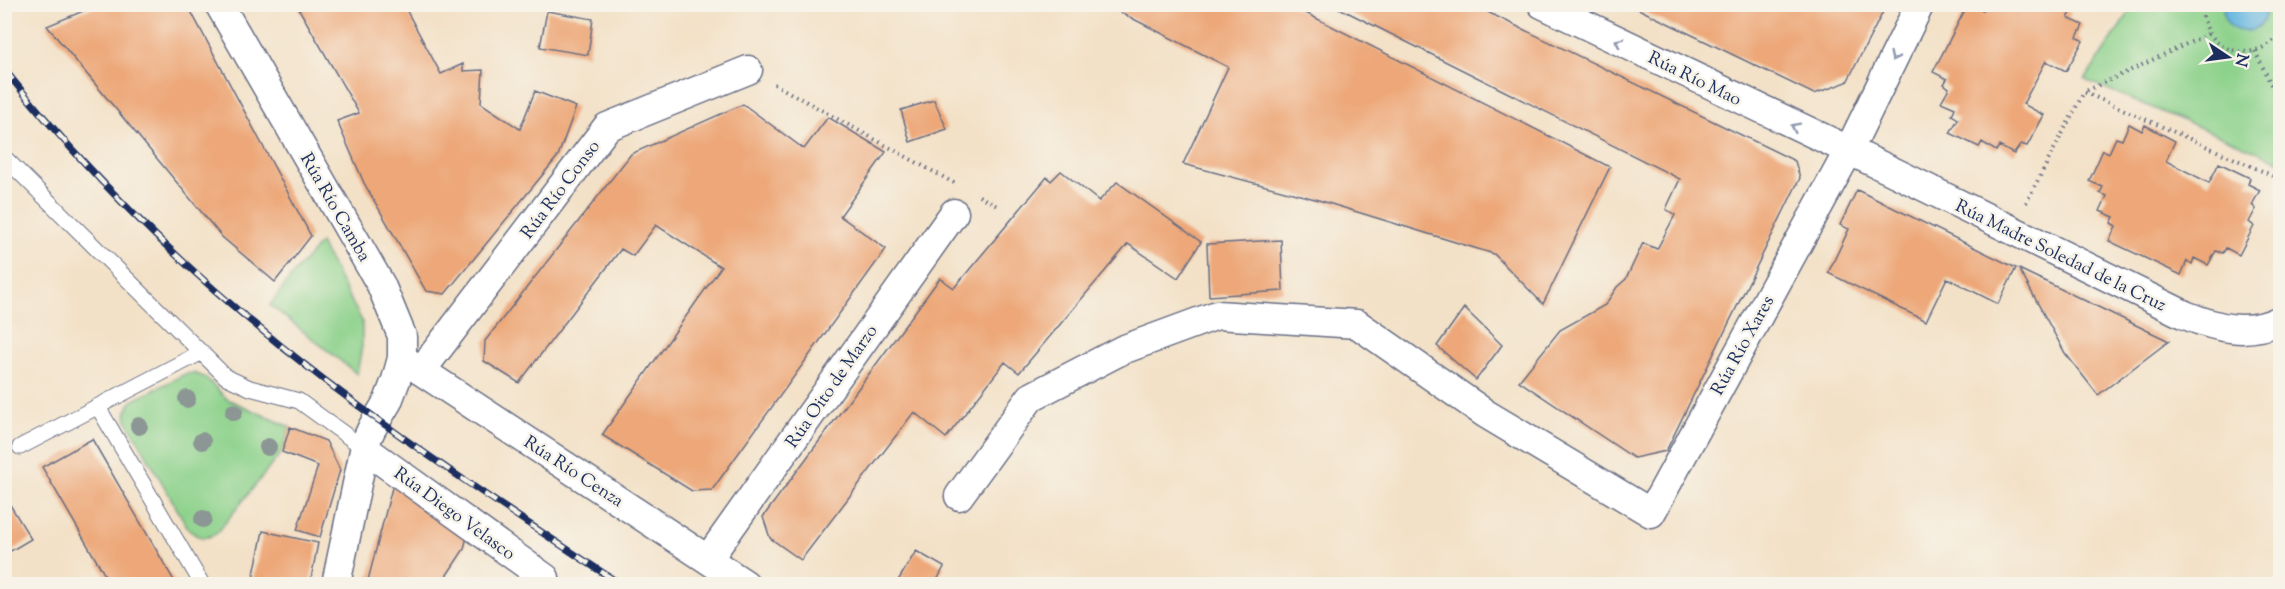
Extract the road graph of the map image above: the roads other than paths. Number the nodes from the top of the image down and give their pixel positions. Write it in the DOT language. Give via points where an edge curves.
graph roads {
  1 [pos="219,4"];
  2 [pos="1542,4"];
  3 [pos="1920,4"];
  4 [pos="748,70"];
  5 [pos="1848,152"];
  6 [pos="4,157"];
  7 [pos="954,213"];
  8 [pos="2280,320"];
  9 [pos="202,352"];
  10 [pos="412,365"];
  11 [pos="98,406"];
  12 [pos="20,447"];
  13 [pos="364,449"];
  14 [pos="959,496"];
  15 [pos="708,559"];
  16 [pos="545,578"];
  17 [pos="202,585"];
  18 [pos="336,585"];
  19 [pos="745,585"];
  1 -- 10 [label="street, Rúa Río Camba" via="381,285"];
  5 -- 2 [label="street, Rúa Río Mao, one-way"];
  3 -- 5 [label="street, Rúa Río Xares, one-way"];
  4 -- 10 [label="street, Rúa Río Conso" via="607,127"];
  5 -- 8 [label="street, Rúa Madre Soledad de la Cruz" via="2208,324 2251,330"];
  5 -- 14 [label="street, Rúa Río Xares" via="1651,513 1486,414 1358,324 1217,315 1122,350 1031,397"];
  6 -- 9 [label="lane"];
  7 -- 15 [label="street, Rúa Oito de Marzo"];
  9 -- 11 [label="lane"];
  9 -- 13 [label="lane" via="226,377 299,401"];
  10 -- 13 [label="street, Rúa Río Camba" via="372,428"];
  10 -- 15 [label="street, Rúa Río Cenza"];
  11 -- 12 [label="lane"];
  11 -- 17 [label="lane"];
  13 -- 16 [label="street, Rúa Diego Velasco"];
  13 -- 18 [label="street, Rúa Río Camba"];
  15 -- 19 [label="street, Rúa Río Cenza"];
}
